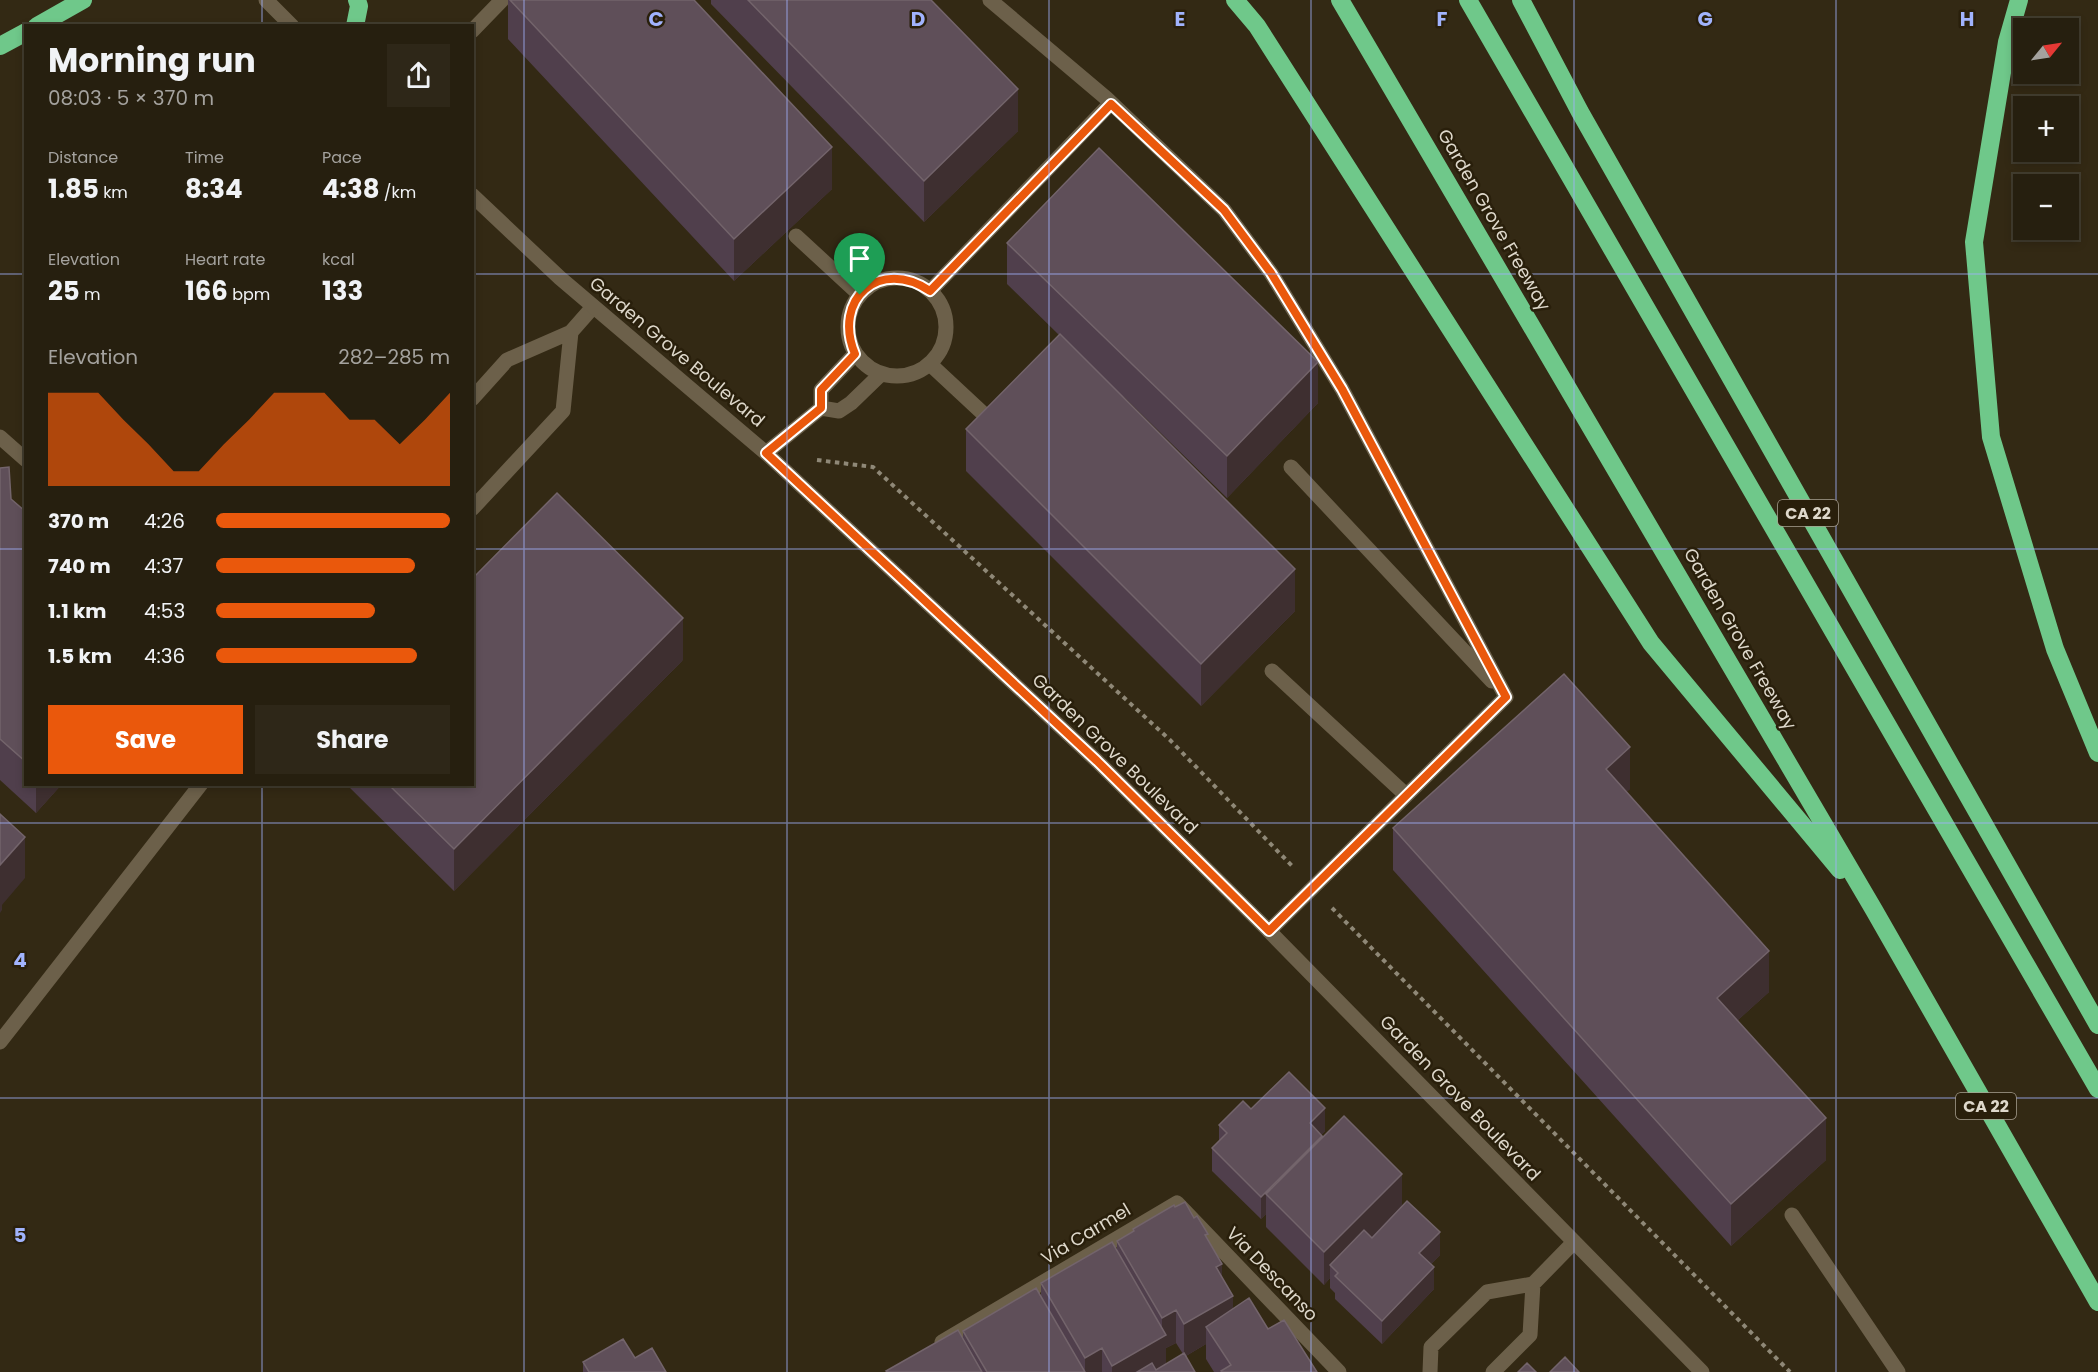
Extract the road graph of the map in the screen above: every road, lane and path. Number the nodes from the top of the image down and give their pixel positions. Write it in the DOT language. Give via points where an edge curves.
graph roads {
  1 [pos="83,0"];
  2 [pos="266,0"];
  3 [pos="357,0"];
  4 [pos="502,0"];
  5 [pos="990,0"];
  6 [pos="1235,0"];
  7 [pos="1340,0"];
  8 [pos="1468,0"];
  9 [pos="1521,0"];
  10 [pos="2019,0"];
  11 [pos="41,24"];
  12 [pos="290,24"];
  13 [pos="355,24"];
  14 [pos="474,29"];
  15 [pos="24,33"];
  16 [pos="0,46"];
  17 [pos="1111,104"];
  18 [pos="474,197"];
  19 [pos="796,236"];
  20 [pos="930,291"];
  21 [pos="860,295"];
  22 [pos="593,307"];
  23 [pos="571,332"];
  24 [pos="855,354"];
  25 [pos="931,365"];
  26 [pos="880,374"];
  27 [pos="474,397"];
  28 [pos="821,408"];
  29 [pos="989,419"];
  30 [pos="0,437"];
  31 [pos="766,453"];
  32 [pos="24,458"];
  33 [pos="873,467"];
  34 [pos="1290,468"];
  35 [pos="474,506"];
  36 [pos="1272,671"];
  37 [pos="1506,697"];
  38 [pos="2098,753"];
  39 [pos="199,786"];
  40 [pos="1406,795"];
  41 [pos="1312,888"];
  42 [pos="1874,910"];
  43 [pos="1269,931"];
  44 [pos="2098,1025"];
  45 [pos="0,1042"];
  46 [pos="2098,1089"];
  47 [pos="1177,1203"];
  48 [pos="1792,1215"];
  49 [pos="1574,1242"];
  50 [pos="1533,1284"];
  51 [pos="2098,1302"];
  52 [pos="931,1348"];
  53 [pos="1339,1372"];
  54 [pos="1430,1372"];
  55 [pos="1492,1372"];
  56 [pos="1702,1372"];
  57 [pos="1790,1372"];
  58 [pos="1898,1372"];
  1 -- 11 [label="highway"];
  2 -- 12 [label="main road"];
  3 -- 13 [label="highway"];
  4 -- 14 [label="main road"];
  5 -- 17 [label="main road"];
  6 -- 42 [label="highway" via="1257,26 1651,643"];
  7 -- 42 [label="highway, Garden Grove Freeway / CA 22"];
  8 -- 46 [label="highway"];
  9 -- 44 [label="highway, CA 22" via="1580,112"];
  10 -- 38 [label="highway" via="2007,42 1974,242 1991,437 2055,649"];
  15 -- 16 [label="highway"];
  17 -- 20 [label="main road"];
  17 -- 37 [label="main road" via="1224,210 1271,273 1342,389"];
  18 -- 22 [label="main road, Garden Grove Boulevard"];
  19 -- 21 [label="main road"];
  20 -- 21 [label="main road" via="902,278 871,285"];
  20 -- 25 [label="main road" via="946,320 945,337"];
  21 -- 24 [label="main road" via="851,308 848,323"];
  22 -- 23 [label="main road"];
  22 -- 31 [label="main road, Garden Grove Boulevard"];
  23 -- 27 [label="main road" via="507,360"];
  23 -- 35 [label="main road" via="563,411"];
  24 -- 26 [label="main road"];
  24 -- 28 [label="main road" via="821,390"];
  25 -- 26 [label="main road" via="914,374"];
  25 -- 29 [label="main road"];
  26 -- 28 [label="main road" via="839,411"];
  28 -- 31 [label="main road"];
  30 -- 32 [label="main road"];
  31 -- 43 [label="main road, Garden Grove Boulevard" via="1097,761"];
  33 -- 41 [label="path" via="1170,740"];
  34 -- 37 [label="main road"];
  36 -- 40 [label="main road"];
  37 -- 40 [label="main road"];
  39 -- 45 [label="main road"];
  40 -- 41 [label="main road"];
  41 -- 43 [label="main road"];
  41 -- 57 [label="path"];
  42 -- 51 [label="highway, Garden Grove Freeway / CA 22"];
  43 -- 49 [label="main road, Garden Grove Boulevard"];
  47 -- 52 [label="main road, Via Carmel"];
  47 -- 53 [label="main road, Via Descanso"];
  48 -- 58 [label="main road"];
  49 -- 50 [label="main road"];
  49 -- 56 [label="main road, Garden Grove Boulevard"];
  50 -- 54 [label="main road" via="1487,1292 1431,1347"];
  50 -- 55 [label="main road" via="1530,1335"];
}
